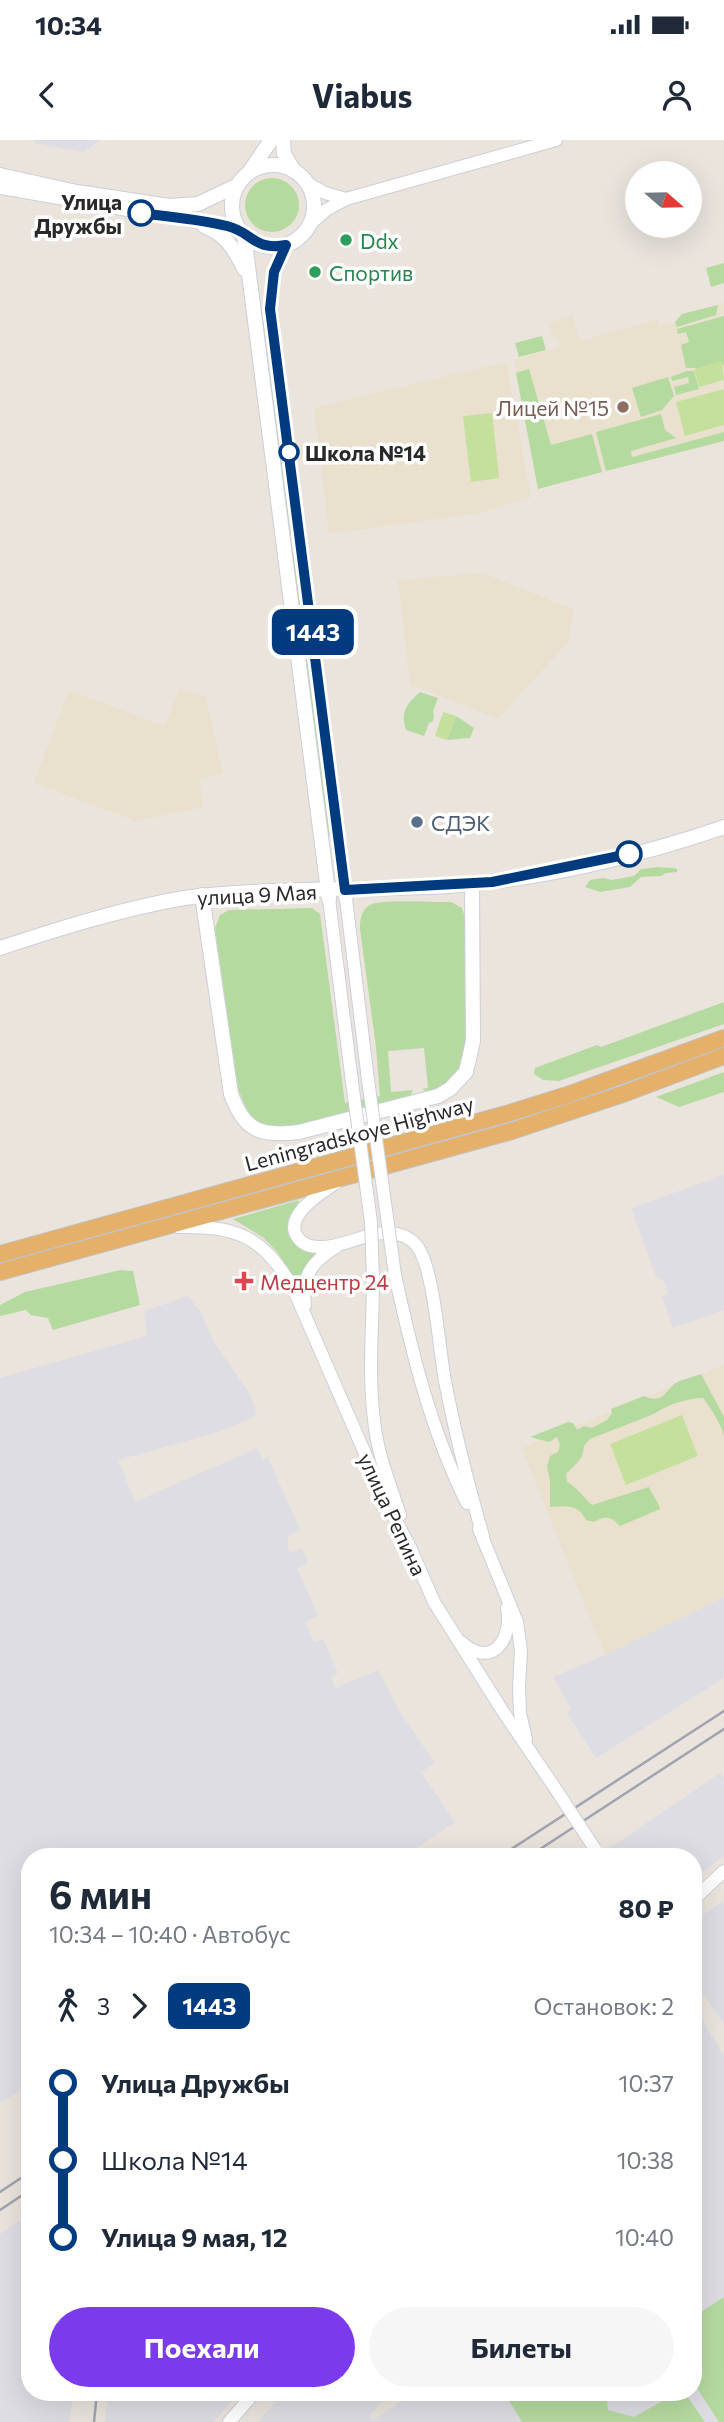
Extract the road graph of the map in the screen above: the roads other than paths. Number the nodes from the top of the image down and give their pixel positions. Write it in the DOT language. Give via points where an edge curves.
graph roads {
  1 [pos="271,140"];
  2 [pos="283,140"];
  3 [pos="556,140"];
  4 [pos="294,171"];
  5 [pos="0,175"];
  6 [pos="243,179"];
  7 [pos="307,183"];
  8 [pos="0,187"];
  9 [pos="346,199"];
  10 [pos="187,220"];
  11 [pos="309,226"];
  12 [pos="242,232"];
  13 [pos="286,245"];
  14 [pos="249,281"];
  15 [pos="724,827"];
  16 [pos="724,837"];
  17 [pos="472,888"];
  18 [pos="346,894"];
  19 [pos="329,895"];
  20 [pos="203,900"];
  21 [pos="0,948"];
  22 [pos="724,1038"];
  23 [pos="724,1056"];
  24 [pos="348,1175"];
  25 [pos="163,1227"];
  26 [pos="340,1245"];
  27 [pos="0,1254"];
  28 [pos="0,1272"];
  29 [pos="307,1320"];
  30 [pos="483,1536"];
  31 [pos="410,1547"];
  32 [pos="500,1578"];
  33 [pos="451,1631"];
  34 [pos="532,1753"];
  35 [pos="595,1848"];
  36 [pos="724,1871"];
  37 [pos="702,1892"];
  38 [pos="247,2401"];
  39 [pos="229,2422"];
  1 -- 6 [label="main road"];
  2 -- 4 [label="main road" via="284,154"];
  3 -- 9 [label="street"];
  4 -- 6 [label="main road" via="274,165 260,167"];
  4 -- 7 [label="main road"];
  5 -- 6 [label="main road" via="169,206 198,204"];
  6 -- 12 [label="main road" via="232,208"];
  7 -- 9 [label="street"];
  7 -- 11 [label="main road" via="314,204"];
  8 -- 10 [label="main road"];
  9 -- 11 [label="street"];
  10 -- 12 [label="main road"];
  10 -- 14 [label="main road" via="210,228 229,242"];
  11 -- 13 [label="main road"];
  12 -- 13 [label="main road" via="264,246"];
  12 -- 14 [label="main road"];
  13 -- 18 [label="main road" via="274,272 270,309"];
  14 -- 19 [label="main road"];
  15 -- 17 [label="main road, улица 9 Мая" via="661,847"];
  16 -- 17 [label="main road, улица 9 Мая" via="664,856 525,886"];
  17 -- 18 [label="main road, улица 9 Мая"];
  17 -- 20 [label="main road" via="473,1041 469,1063 458,1082 438,1096 279,1135 254,1129 236,1109 231,1094"];
  18 -- 19 [label="main road, улица 9 Мая"];
  18 -- 30 [label="street, bridge" via="395,1275 439,1440"];
  19 -- 20 [label="main road, улица 9 Мая"];
  19 -- 31 [label="street, bridge" via="371,1222 374,1422"];
  20 -- 21 [label="main road, улица 9 Мая" via="153,903"];
  22 -- 27 [label="highway, Leningradskoye Highway" via="506,1114"];
  23 -- 24 [label="highway, Leningradskoye Highway" via="535,1123"];
  24 -- 25 [label="highway, Leningradskoye Highway"];
  24 -- 26 [label="street" via="306,1205 294,1230 305,1245"];
  25 -- 28 [label="highway, Leningradskoye Highway"];
  25 -- 29 [label="street, улица Репина" via="222,1229 256,1243 278,1263"];
  26 -- 29 [label="street" via="308,1272 303,1288"];
  26 -- 30 [label="street" via="374,1234 399,1234 413,1242 425,1261 445,1381"];
  29 -- 31 [label="street, улица Репина"];
  30 -- 32 [label="street"];
  31 -- 33 [label="street, улица Репина"];
  32 -- 33 [label="street" via="509,1618 503,1642 492,1650 475,1651"];
  32 -- 34 [label="street" via="520,1637 520,1713"];
  33 -- 34 [label="street, улица Репина"];
  34 -- 35 [label="street, улица Репина, bridge"];
  36 -- 37 [label="street"];
  38 -- 39 [label="street"];
}
